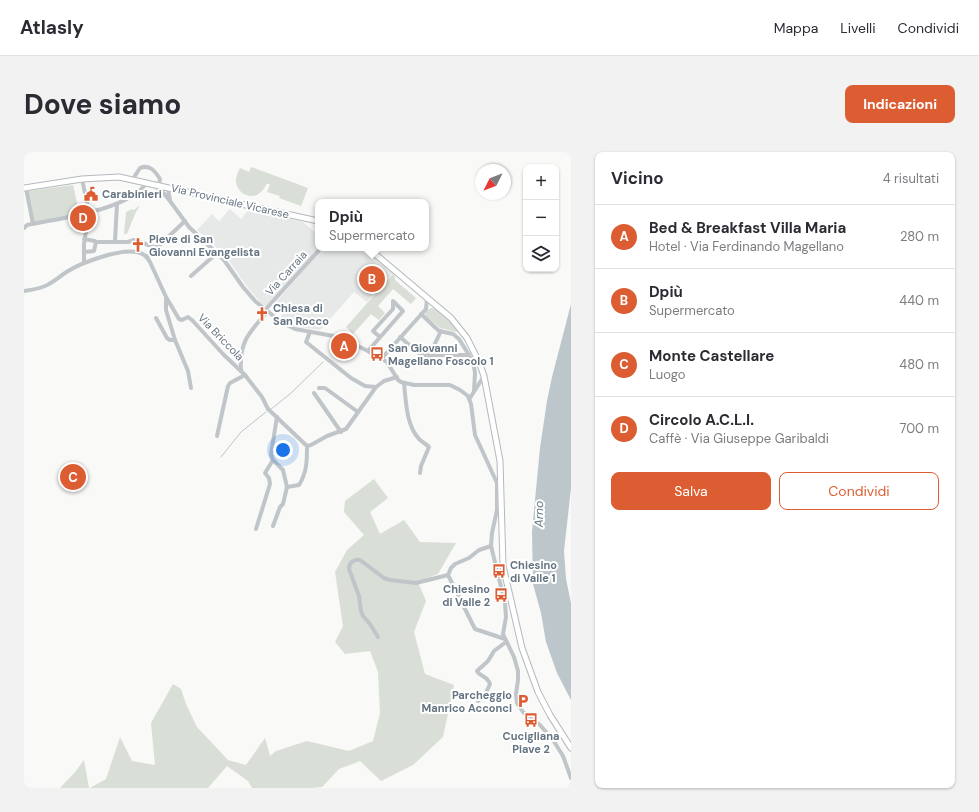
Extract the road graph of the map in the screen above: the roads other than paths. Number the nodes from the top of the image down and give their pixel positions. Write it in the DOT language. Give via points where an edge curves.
graph roads {
  1 [pos="82,179"];
  2 [pos="131,180"];
  3 [pos="148,183"];
  4 [pos="159,185"];
  5 [pos="166,187"];
  6 [pos="25,188"];
  7 [pos="174,188"];
  8 [pos="168,197"];
  9 [pos="117,204"];
  10 [pos="89,212"];
  11 [pos="315,220"];
  12 [pos="185,221"];
  13 [pos="33,224"];
  14 [pos="24,228"];
  15 [pos="84,240"];
  16 [pos="95,241"];
  17 [pos="115,241"];
  18 [pos="157,248"];
  19 [pos="318,251"];
  20 [pos="372,251"];
  21 [pos="84,252"];
  22 [pos="217,253"];
  23 [pos="147,257"];
  24 [pos="84,262"];
  25 [pos="191,276"];
  26 [pos="24,291"];
  27 [pos="166,297"];
  28 [pos="427,298"];
  29 [pos="438,307"];
  30 [pos="426,309"];
  31 [pos="266,311"];
  32 [pos="421,314"];
  33 [pos="156,318"];
  34 [pos="441,331"];
  35 [pos="310,332"];
  36 [pos="380,337"];
  37 [pos="400,337"];
  38 [pos="175,340"];
  39 [pos="368,351"];
  40 [pos="469,355"];
  41 [pos="429,356"];
  42 [pos="382,358"];
  43 [pos="241,370"];
  44 [pos="245,375"];
  45 [pos="484,376"];
  46 [pos="397,377"];
  47 [pos="404,383"];
  48 [pos="376,386"];
  49 [pos="191,388"];
  50 [pos="319,388"];
  51 [pos="474,391"];
  52 [pos="314,393"];
  53 [pos="470,398"];
  54 [pos="358,412"];
  55 [pos="277,417"];
  56 [pos="340,432"];
  57 [pos="217,436"];
  58 [pos="307,446"];
  59 [pos="273,460"];
  60 [pos="420,473"];
  61 [pos="287,487"];
  62 [pos="273,526"];
  63 [pos="256,529"];
  64 [pos="491,546"];
  65 [pos="448,575"];
  66 [pos="378,637"];
  67 [pos="506,641"];
  68 [pos="478,701"];
  69 [pos="571,748"];
  70 [pos="571,778"];
  1 -- 2 [label="main road, Via Provinciale Vicarese" via="115,177"];
  1 -- 6 [label="main road, Via Provinciale Vicarese"];
  1 -- 10 [label="street"];
  2 -- 3 [label="main road, Via Provinciale Vicarese"];
  2 -- 4 [label="street" via="140,168 146,166 153,169 160,179"];
  3 -- 4 [label="main road, Via Provinciale Vicarese"];
  3 -- 8 [label="street"];
  3 -- 9 [label="street"];
  4 -- 5 [label="main road, Via Provinciale Vicarese"];
  5 -- 7 [label="main road, Via Provinciale Vicarese"];
  5 -- 8 [label="street"];
  6 -- 13 [label="street"];
  7 -- 8 [label="street"];
  7 -- 11 [label="main road, Via Provinciale Vicarese"];
  8 -- 12 [label="street"];
  9 -- 10 [label="street"];
  9 -- 17 [label="street"];
  10 -- 13 [label="street"];
  10 -- 15 [label="street"];
  12 -- 18 [label="street"];
  12 -- 22 [label="street"];
  13 -- 14 [label="street"];
  15 -- 16 [label="street"];
  15 -- 21 [label="street"];
  17 -- 18 [label="street" via="134,240"];
  17 -- 21 [label="street" via="96,242 91,252"];
  18 -- 23 [label="street"];
  19 -- 31 [label="street, Via Carraia"];
  20 -- 28 [label="main road"];
  21 -- 24 [label="street"];
  22 -- 25 [label="street"];
  22 -- 31 [label="street" via="249,294"];
  23 -- 24 [label="street" via="136,252 124,252"];
  23 -- 27 [label="street, Via Briccola"];
  24 -- 26 [label="street" via="44,286"];
  27 -- 38 [label="street" via="166,310"];
  27 -- 43 [label="street, Via Briccola" via="179,319 188,317 192,320 222,354"];
  28 -- 29 [label="main road"];
  28 -- 30 [label="street"];
  29 -- 30 [label="street"];
  29 -- 45 [label="main road" via="467,338"];
  30 -- 32 [label="street"];
  31 -- 35 [label="street" via="288,326"];
  31 -- 43 [label="street, Via Carraia" via="246,337"];
  32 -- 34 [label="street"];
  32 -- 37 [label="street"];
  33 -- 38 [label="street" via="168,338"];
  34 -- 40 [label="street" via="455,334"];
  34 -- 41 [label="street"];
  35 -- 39 [label="street" via="339,337"];
  35 -- 48 [label="street" via="306,342 351,378 365,386"];
  36 -- 36 [label="street" via="373,331 392,309 393,301 403,311"];
  36 -- 39 [label="street"];
  37 -- 41 [label="street" via="420,355"];
  37 -- 42 [label="street"];
  38 -- 49 [label="street" via="188,371"];
  39 -- 42 [label="street"];
  40 -- 41 [label="street"];
  40 -- 51 [label="street" via="475,374"];
  42 -- 46 [label="street"];
  43 -- 44 [label="street, Via Briccola"];
  44 -- 55 [label="street, Via Briccola" via="270,412"];
  44 -- 57 [label="street" via="228,386"];
  45 -- 51 [label="street"];
  45 -- 69 [label="main road" via="500,461 502,556 508,591 524,654 535,684 550,715"];
  46 -- 47 [label="street"];
  46 -- 48 [label="street"];
  47 -- 53 [label="street" via="450,386"];
  47 -- 60 [label="street" via="410,421 419,438 429,447"];
  48 -- 54 [label="street"];
  50 -- 54 [label="street" via="324,388"];
  51 -- 53 [label="street"];
  52 -- 56 [label="street"];
  53 -- 64 [label="street" via="475,435 497,483 497,510"];
  54 -- 56 [label="street" via="349,426"];
  55 -- 58 [label="street"];
  55 -- 59 [label="street" via="271,451"];
  56 -- 58 [label="street"];
  58 -- 61 [label="street" via="303,477 299,485"];
  59 -- 61 [label="street" via="283,470"];
  59 -- 63 [label="street" via="265,473 270,482"];
  61 -- 62 [label="street"];
  64 -- 65 [label="street" via="455,564"];
  64 -- 67 [label="street" via="505,603 503,632"];
  65 -- 66 [label="street" via="420,583 390,580 360,560 352,562 349,569 361,611"];
  65 -- 67 [label="street" via="475,629"];
  67 -- 68 [label="street" via="477,671 488,679 490,684 485,695"];
  67 -- 70 [label="street" via="517,665 516,694 519,707 553,740 563,756"];
}
